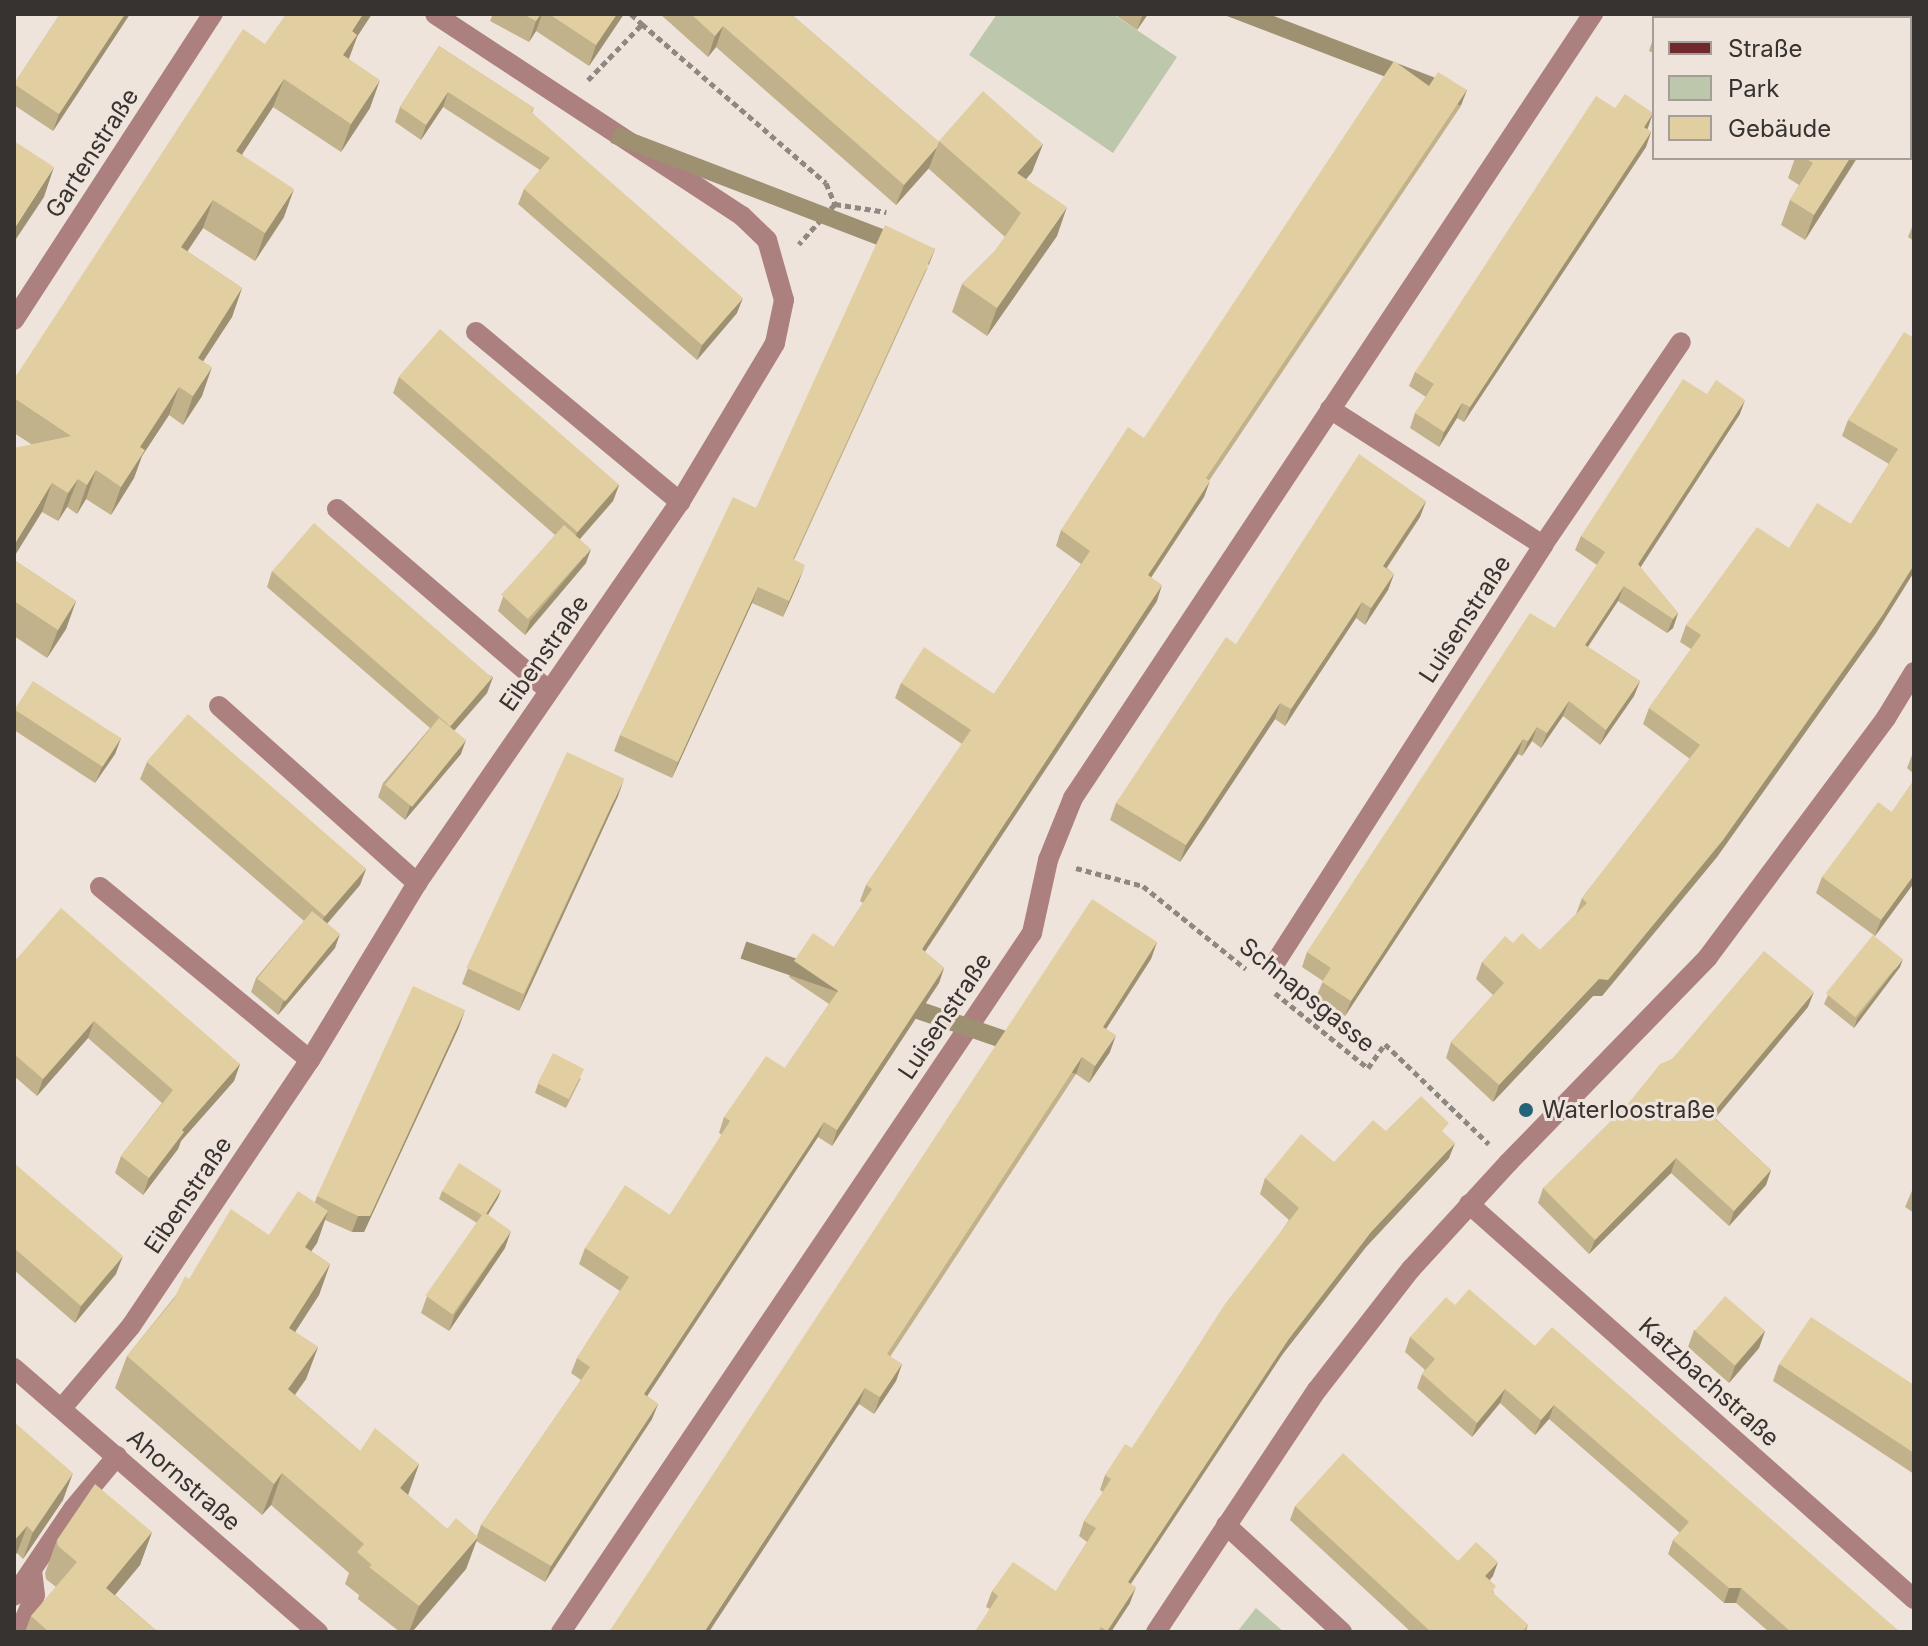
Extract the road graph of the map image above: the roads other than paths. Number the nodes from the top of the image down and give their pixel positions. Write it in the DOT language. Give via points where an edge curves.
graph roads {
  1 [pos="213,14"];
  2 [pos="435,14"];
  3 [pos="1593,14"];
  4 [pos="14,320"];
  5 [pos="476,332"];
  6 [pos="1681,342"];
  7 [pos="1330,409"];
  8 [pos="680,502"];
  9 [pos="337,509"];
  10 [pos="1543,545"];
  11 [pos="1914,672"];
  12 [pos="549,691"];
  13 [pos="219,706"];
  14 [pos="417,883"];
  15 [pos="100,887"];
  16 [pos="1275,963"];
  17 [pos="310,1060"];
  18 [pos="1469,1204"];
  19 [pos="14,1368"];
  20 [pos="62,1408"];
  21 [pos="117,1456"];
  22 [pos="1226,1525"];
  23 [pos="32,1571"];
  24 [pos="1913,1595"];
  25 [pos="14,1596"];
  26 [pos="19,1632"];
  27 [pos="318,1632"];
  28 [pos="561,1632"];
  29 [pos="1156,1632"];
  30 [pos="1342,1632"];
  1 -- 4 [label="street, Gartenstraße"];
  2 -- 8 [label="street, Eibenstraße" via="742,216 767,240 784,300 775,343"];
  3 -- 7 [label="street, Luisenstraße"];
  5 -- 8 [label="street"];
  6 -- 10 [label="street, Luisenstraße"];
  7 -- 10 [label="street, Luisenstraße"];
  7 -- 28 [label="street, Luisenstraße" via="1073,798 1048,860 1032,933"];
  8 -- 12 [label="street, Eibenstraße"];
  9 -- 12 [label="street"];
  10 -- 16 [label="street, Luisenstraße"];
  11 -- 18 [label="street" via="1886,718 1708,957"];
  12 -- 14 [label="street, Eibenstraße"];
  13 -- 14 [label="street"];
  14 -- 17 [label="street, Eibenstraße"];
  15 -- 17 [label="street"];
  17 -- 20 [label="street, Eibenstraße" via="131,1326"];
  18 -- 22 [label="street" via="1317,1390"];
  18 -- 24 [label="street, Katzbachstraße"];
  19 -- 20 [label="street, Ahornstraße"];
  20 -- 21 [label="street, Ahornstraße"];
  21 -- 23 [label="street"];
  21 -- 27 [label="street, Ahornstraße"];
  22 -- 29 [label="street"];
  22 -- 30 [label="street"];
  23 -- 25 [label="street"];
  23 -- 26 [label="street" via="35,1595"];
}
